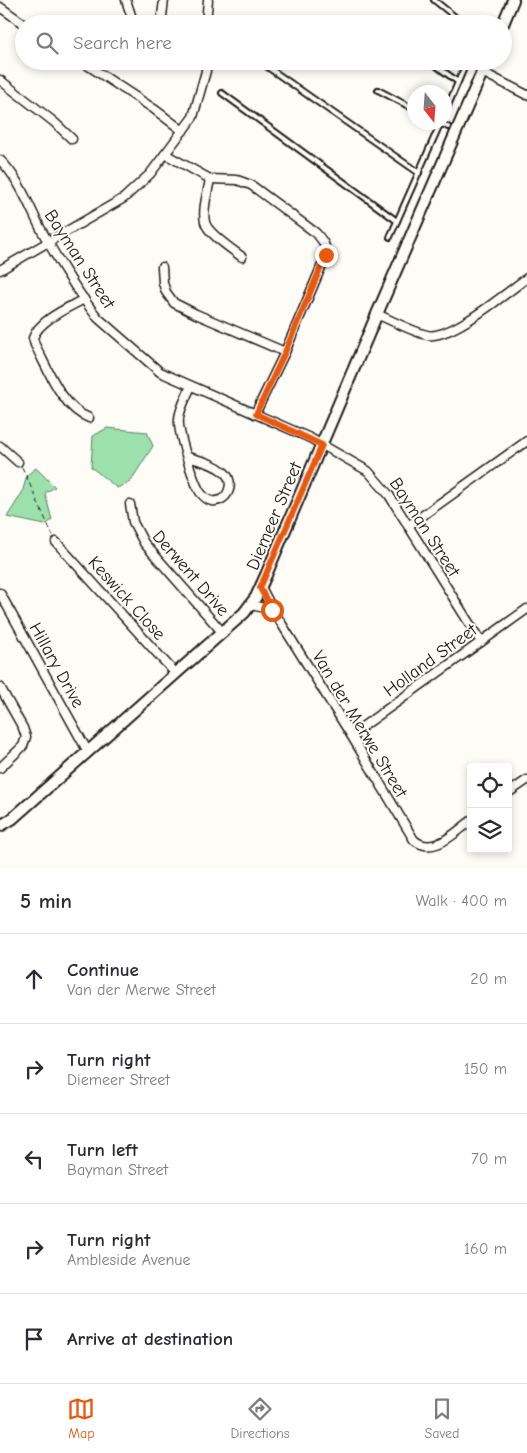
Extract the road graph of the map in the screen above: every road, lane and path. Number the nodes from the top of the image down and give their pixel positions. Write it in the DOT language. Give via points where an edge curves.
graph roads {
  1 [pos="126,0"];
  2 [pos="164,0"];
  3 [pos="208,0"];
  4 [pos="434,0"];
  5 [pos="514,0"];
  6 [pos="0,7"];
  7 [pos="131,15"];
  8 [pos="162,15"];
  9 [pos="207,15"];
  10 [pos="453,15"];
  11 [pos="507,15"];
  12 [pos="15,18"];
  13 [pos="94,70"];
  14 [pos="206,70"];
  15 [pos="272,70"];
  16 [pos="442,70"];
  17 [pos="463,70"];
  18 [pos="482,72"];
  19 [pos="0,80"];
  20 [pos="458,82"];
  21 [pos="378,90"];
  22 [pos="222,93"];
  23 [pos="527,95"];
  24 [pos="452,96"];
  25 [pos="407,105"];
  26 [pos="452,115"];
  27 [pos="442,130"];
  28 [pos="443,130"];
  29 [pos="183,131"];
  30 [pos="72,139"];
  31 [pos="165,154"];
  32 [pos="0,160"];
  33 [pos="419,173"];
  34 [pos="210,179"];
  35 [pos="396,221"];
  36 [pos="390,237"];
  37 [pos="48,243"];
  38 [pos="242,257"];
  39 [pos="162,267"];
  40 [pos="0,270"];
  41 [pos="527,278"];
  42 [pos="84,298"];
  43 [pos="377,314"];
  44 [pos="285,352"];
  45 [pos="191,386"];
  46 [pos="256,414"];
  47 [pos="89,418"];
  48 [pos="527,441"];
  49 [pos="322,445"];
  50 [pos="0,446"];
  51 [pos="188,457"];
  52 [pos="18,462"];
  53 [pos="130,504"];
  54 [pos="408,526"];
  55 [pos="56,542"];
  56 [pos="260,588"];
  57 [pos="0,593"];
  58 [pos="251,605"];
  59 [pos="527,609"];
  60 [pos="272,610"];
  61 [pos="223,633"];
  62 [pos="481,642"];
  63 [pos="176,674"];
  64 [pos="0,687"];
  65 [pos="351,734"];
  66 [pos="88,752"];
  67 [pos="0,767"];
  68 [pos="527,780"];
  69 [pos="512,790"];
  70 [pos="12,819"];
  71 [pos="467,824"];
  72 [pos="0,826"];
  73 [pos="0,834"];
  1 -- 7 [label="street"];
  2 -- 8 [label="street"];
  3 -- 9 [label="street"];
  4 -- 10 [label="lane"];
  5 -- 11 [label="street"];
  6 -- 12 [label="street"];
  13 -- 29 [label="street"];
  14 -- 29 [label="street" via="193,117"];
  15 -- 33 [label="lane"];
  16 -- 20 [label="lane"];
  17 -- 20 [label="lane"];
  18 -- 23 [label="street"];
  18 -- 26 [label="street, Diemeer Street"];
  19 -- 30 [label="street"];
  20 -- 24 [label="lane"];
  21 -- 25 [label="lane"];
  22 -- 35 [label="lane"];
  27 -- 33 [label="lane"];
  28 -- 43 [label="street, Diemeer Street"];
  29 -- 31 [label="street"];
  31 -- 34 [label="street"];
  31 -- 37 [label="street" via="150,174 124,198"];
  32 -- 37 [label="street, Bayman Street" via="10,170"];
  33 -- 35 [label="lane"];
  34 -- 38 [label="street" via="206,226"];
  34 -- 44 [label="street" via="237,180 251,185 316,233 324,243 325,258"];
  35 -- 36 [label="lane"];
  37 -- 40 [label="street"];
  37 -- 42 [label="street, Bayman Street"];
  39 -- 44 [label="street" via="166,292 174,302"];
  41 -- 43 [label="street" via="454,329 438,335 427,335"];
  42 -- 45 [label="street, Bayman Street" via="98,318 151,365"];
  42 -- 47 [label="street" via="47,320 33,338 66,401 80,415"];
  43 -- 49 [label="street, Diemeer Street"];
  44 -- 46 [label="street"];
  45 -- 46 [label="street, Bayman Street"];
  45 -- 51 [label="street" via="179,417 179,429"];
  46 -- 49 [label="street, Bayman Street"];
  48 -- 54 [label="street"];
  49 -- 54 [label="street, Bayman Street" via="361,466 375,478"];
  49 -- 56 [label="street, Diemeer Street"];
  50 -- 52 [label="street"];
  51 -- 51 [label="street" via="203,496 212,501 224,498 230,489 227,474"];
  52 -- 55 [label="path"];
  53 -- 61 [label="street, Derwent Drive" via="133,522 144,543"];
  54 -- 62 [label="street, Bayman Street"];
  55 -- 63 [label="street, Keswick Close"];
  56 -- 58 [label="street, Diemeer Street"];
  56 -- 60 [label="street, Van der Merwe Street"];
  57 -- 66 [label="street, Hillary Drive"];
  58 -- 60 [label="street"];
  58 -- 61 [label="street, Diemeer Street"];
  59 -- 62 [label="street, Holland Street"];
  60 -- 65 [label="street, Van der Merwe Street"];
  61 -- 63 [label="street, Diemeer Street"];
  62 -- 65 [label="street, Holland Street"];
  63 -- 66 [label="street, Diemeer Street"];
  64 -- 67 [label="street" via="26,737 23,746"];
  65 -- 71 [label="street, Van der Merwe Street" via="410,835 418,843 427,847 442,842"];
  66 -- 70 [label="street, Diemeer Street"];
  68 -- 69 [label="street"];
  70 -- 72 [label="street, Diemeer Street"];
  70 -- 73 [label="street, Diemeer Street"];
}
